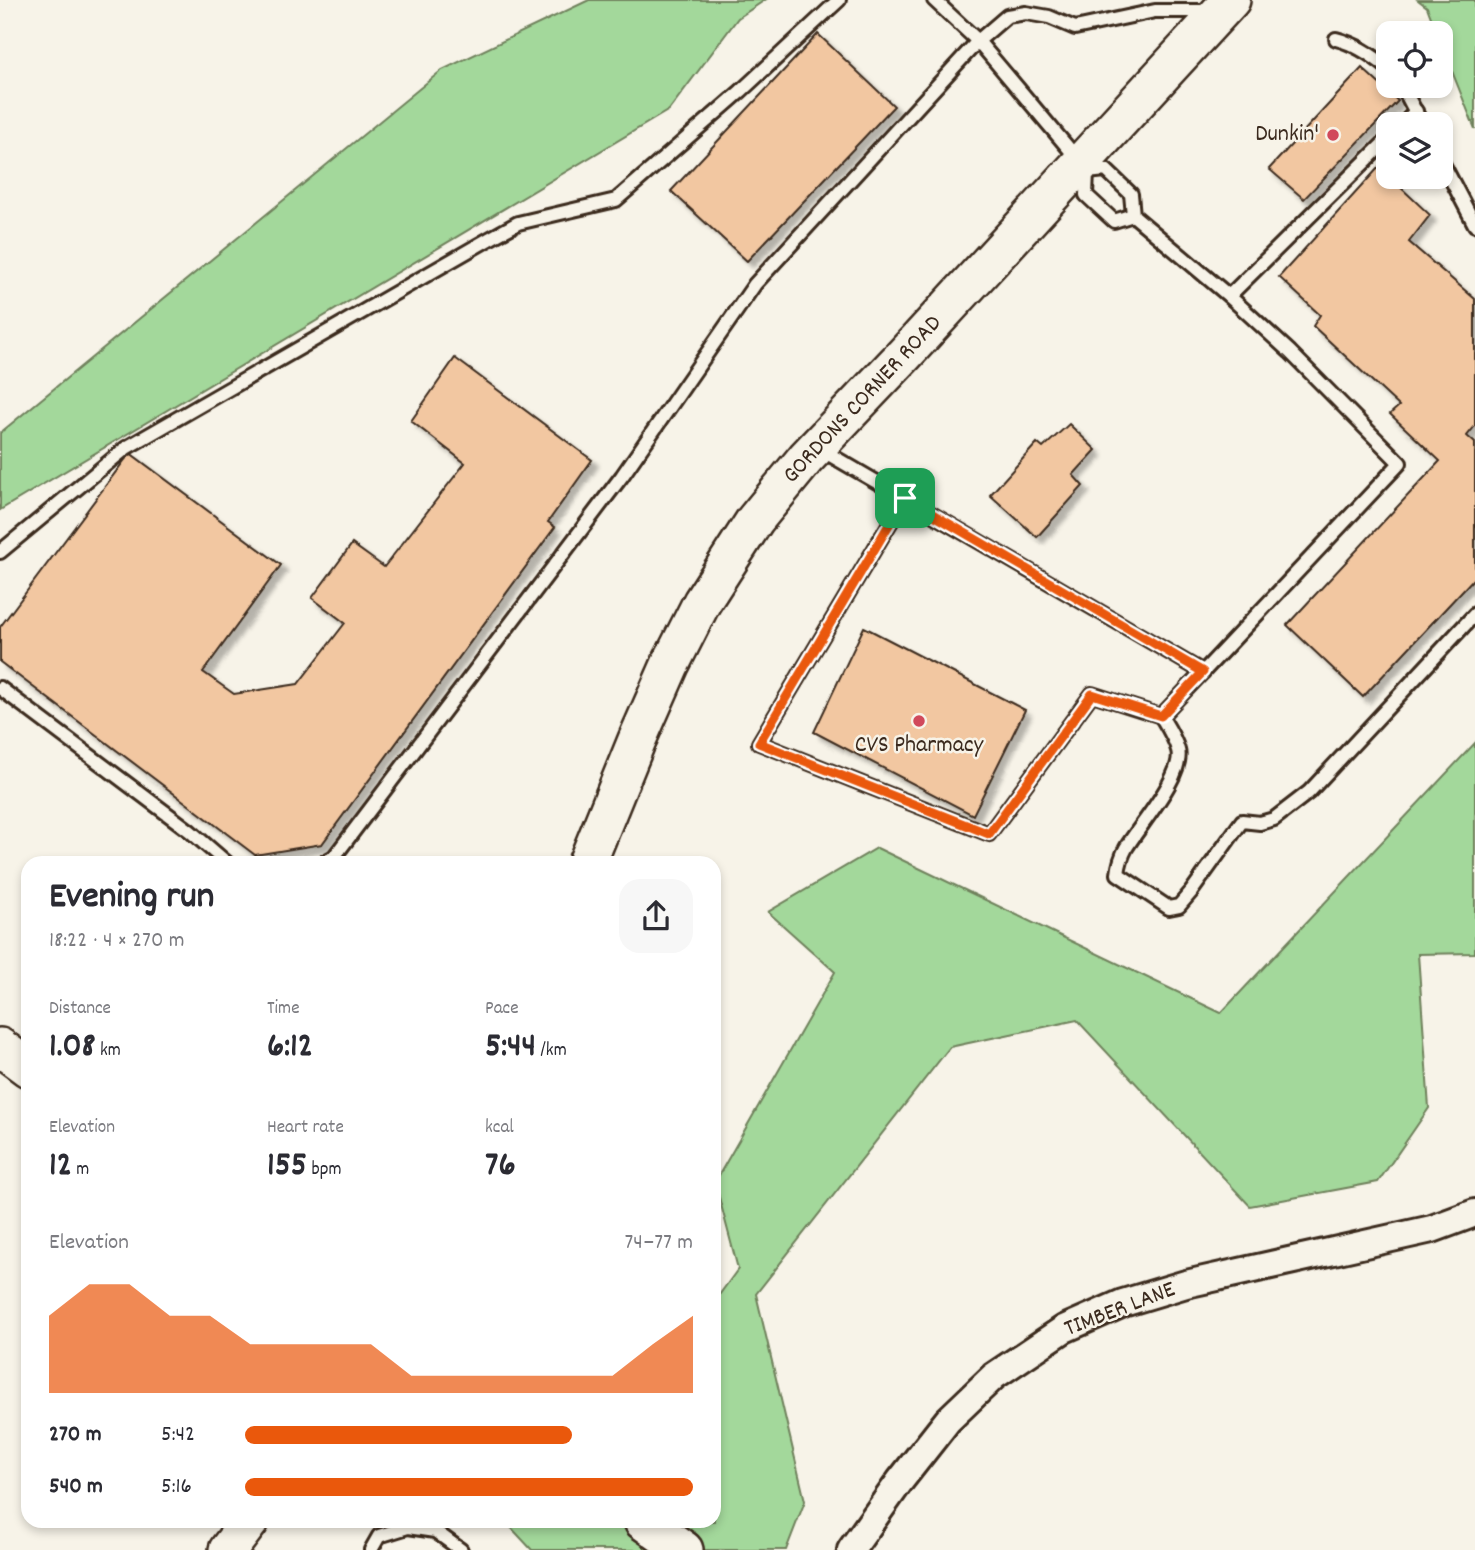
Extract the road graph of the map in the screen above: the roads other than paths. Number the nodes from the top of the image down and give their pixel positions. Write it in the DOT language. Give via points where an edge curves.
graph roads {
  1 [pos="839,0"];
  2 [pos="934,0"];
  3 [pos="1226,5"];
  4 [pos="1336,39"];
  5 [pos="978,41"];
  6 [pos="1376,59"];
  7 [pos="1409,98"];
  8 [pos="1416,111"];
  9 [pos="1376,151"];
  10 [pos="1084,168"];
  11 [pos="1453,183"];
  12 [pos="1133,215"];
  13 [pos="1475,225"];
  14 [pos="1228,296"];
  15 [pos="817,447"];
  16 [pos="905,498"];
  17 [pos="0,552"];
  18 [pos="1475,614"];
  19 [pos="1203,672"];
  20 [pos="0,688"];
  21 [pos="1161,716"];
  22 [pos="220,856"];
  23 [pos="335,856"];
  24 [pos="590,856"];
  25 [pos="0,1047"];
  26 [pos="21,1063"];
  27 [pos="1475,1213"];
  28 [pos="245,1528"];
  29 [pos="405,1528"];
  30 [pos="415,1528"];
  31 [pos="653,1528"];
  32 [pos="228,1550"];
  33 [pos="371,1550"];
  34 [pos="461,1550"];
  35 [pos="684,1550"];
  36 [pos="851,1550"];
  1 -- 17 [label="lane" via="616,200 518,223 126,448"];
  2 -- 5 [label="lane"];
  3 -- 5 [label="lane" via="1155,11 1075,29 1026,13 1007,16"];
  3 -- 10 [label="street, GORDONS CORNER ROAD"];
  4 -- 6 [label="lane"];
  5 -- 10 [label="lane"];
  5 -- 23 [label="lane" via="755,284 622,476"];
  7 -- 8 [label="lane"];
  9 -- 14 [label="lane"];
  10 -- 12 [label="lane" via="1106,170 1130,194"];
  10 -- 12 [label="lane" via="1086,195 1114,221"];
  10 -- 15 [label="street, GORDONS CORNER ROAD"];
  11 -- 13 [label="lane"];
  12 -- 14 [label="lane"];
  14 -- 19 [label="lane" via="1400,463"];
  15 -- 16 [label="lane"];
  15 -- 24 [label="street, GORDONS CORNER ROAD" via="755,520 702,602 670,665"];
  16 -- 19 [label="lane"];
  16 -- 21 [label="lane" via="759,743 989,834 1092,694"];
  18 -- 21 [label="lane" via="1309,792 1274,819 1242,821 1191,892 1179,906 1169,908 1118,874 1126,848 1179,763 1178,750"];
  19 -- 21 [label="lane"];
  20 -- 22 [label="lane"];
  25 -- 26 [label="street"];
  27 -- 36 [label="street, TIMBER LANE" via="1432,1228 1186,1284 1124,1303 1064,1329 994,1376 948,1420"];
  28 -- 32 [label="street"];
  29 -- 33 [label="lane" via="379,1536"];
  30 -- 34 [label="lane" via="435,1531"];
  31 -- 35 [label="street"];
}
